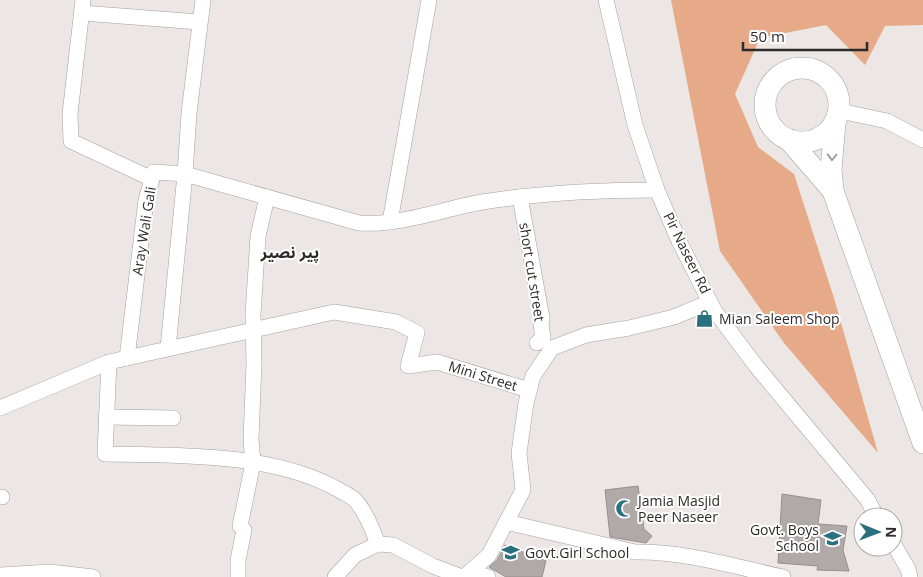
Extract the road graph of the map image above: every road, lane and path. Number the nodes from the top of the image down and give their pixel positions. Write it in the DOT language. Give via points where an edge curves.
graph roads {
  1 [pos="203,0"];
  2 [pos="429,0"];
  3 [pos="606,0"];
  4 [pos="82,7"];
  5 [pos="200,22"];
  6 [pos="838,117"];
  7 [pos="789,140"];
  8 [pos="923,140"];
  9 [pos="185,174"];
  10 [pos="152,179"];
  11 [pos="657,190"];
  12 [pos="833,191"];
  13 [pos="266,197"];
  14 [pos="520,197"];
  15 [pos="390,222"];
  16 [pos="710,302"];
  17 [pos="254,328"];
  18 [pos="536,343"];
  19 [pos="168,348"];
  20 [pos="127,358"];
  21 [pos="109,362"];
  22 [pos="529,390"];
  23 [pos="0,408"];
  24 [pos="106,417"];
  25 [pos="173,418"];
  26 [pos="923,443"];
  27 [pos="253,463"];
  28 [pos="872,507"];
  29 [pos="506,522"];
  30 [pos="378,544"];
  31 [pos="901,557"];
  32 [pos="0,575"];
  33 [pos="466,575"];
  34 [pos="93,577"];
  35 [pos="238,577"];
  36 [pos="335,577"];
  37 [pos="488,577"];
  38 [pos="783,577"];
  39 [pos="910,577"];
  1 -- 5 [label="street"];
  2 -- 15 [label="street"];
  3 -- 11 [label="street, Pir Naseer Rd" via="635,125"];
  4 -- 5 [label="street"];
  4 -- 10 [label="street" via="70,114 71,141"];
  5 -- 9 [label="street"];
  6 -- 7 [label="street" via="821,138 810,142"];
  6 -- 7 [label="street" via="836,88 828,78 807,68 795,68 784,73 774,80 765,102 770,125"];
  6 -- 8 [label="street" via="887,122"];
  6 -- 12 [label="street, one-way" via="832,161"];
  7 -- 12 [label="street"];
  9 -- 10 [label="street, Aray Wali Gali" via="154,172"];
  9 -- 13 [label="street"];
  9 -- 19 [label="street"];
  10 -- 20 [label="street, Aray Wali Gali" via="146,200"];
  11 -- 14 [label="street" via="586,190"];
  11 -- 16 [label="street, Pir Naseer Rd"];
  12 -- 26 [label="street"];
  13 -- 15 [label="street" via="359,223 380,225"];
  13 -- 17 [label="street" via="258,236"];
  14 -- 15 [label="street"];
  14 -- 18 [label="street, short cut street" via="542,318 543,338"];
  16 -- 22 [label="street" via="674,316 586,336 552,348 533,376"];
  16 -- 28 [label="street, Pir Naseer Rd" via="756,366"];
  17 -- 19 [label="street"];
  17 -- 22 [label="street, Mini Street" via="334,312 396,322 417,333 408,366 437,362"];
  17 -- 27 [label="street"];
  19 -- 20 [label="street"];
  20 -- 21 [label="street"];
  21 -- 23 [label="street"];
  21 -- 24 [label="street"];
  22 -- 29 [label="street" via="519,453 523,490"];
  24 -- 25 [label="street"];
  24 -- 27 [label="street" via="105,454 165,453"];
  27 -- 30 [label="street" via="322,480 354,499 366,516"];
  27 -- 35 [label="street" via="240,526 244,530"];
  29 -- 33 [label="street" via="489,555"];
  29 -- 38 [label="street" via="636,552 696,558"];
  30 -- 33 [label="street" via="393,545 433,566"];
  30 -- 36 [label="street" via="355,555"];
  31 -- 39 [label="street"];
  32 -- 34 [label="street" via="50,572"];
  33 -- 37 [label="street"];
}
